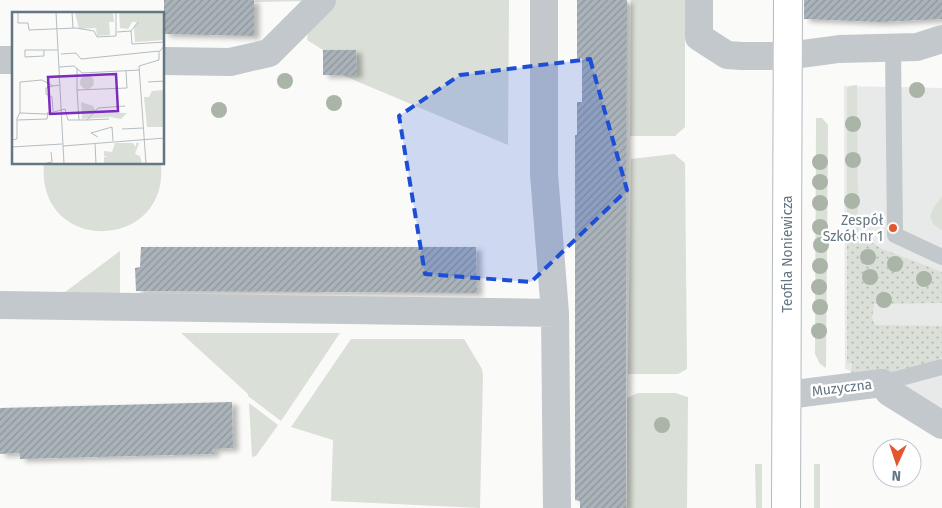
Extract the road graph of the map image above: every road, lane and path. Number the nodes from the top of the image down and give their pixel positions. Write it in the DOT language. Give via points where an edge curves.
graph roads {
  1 [pos="322,0"];
  2 [pos="544,0"];
  3 [pos="699,0"];
  4 [pos="788,0"];
  5 [pos="942,40"];
  6 [pos="893,48"];
  7 [pos="787,56"];
  8 [pos="165,61"];
  9 [pos="942,257"];
  10 [pos="0,305"];
  11 [pos="555,313"];
  12 [pos="942,367"];
  13 [pos="882,383"];
  14 [pos="787,395"];
  15 [pos="942,425"];
  16 [pos="557,508"];
  17 [pos="786,508"];
  1 -- 8 [label="street" via="269,53 230,62"];
  2 -- 11 [label="street" via="544,174"];
  3 -- 7 [label="street" via="699,37 727,55"];
  4 -- 7 [label="street, Teofila Noniewicza"];
  5 -- 6 [label="street" via="917,47"];
  6 -- 7 [label="street" via="839,49"];
  6 -- 9 [label="lane" via="895,235"];
  7 -- 14 [label="street, Teofila Noniewicza"];
  10 -- 11 [label="street"];
  11 -- 16 [label="street"];
  12 -- 13 [label="lane"];
  13 -- 14 [label="street, Muzyczna"];
  13 -- 15 [label="street, Muzyczna" via="889,392"];
  14 -- 17 [label="street, Teofila Noniewicza"];
}
